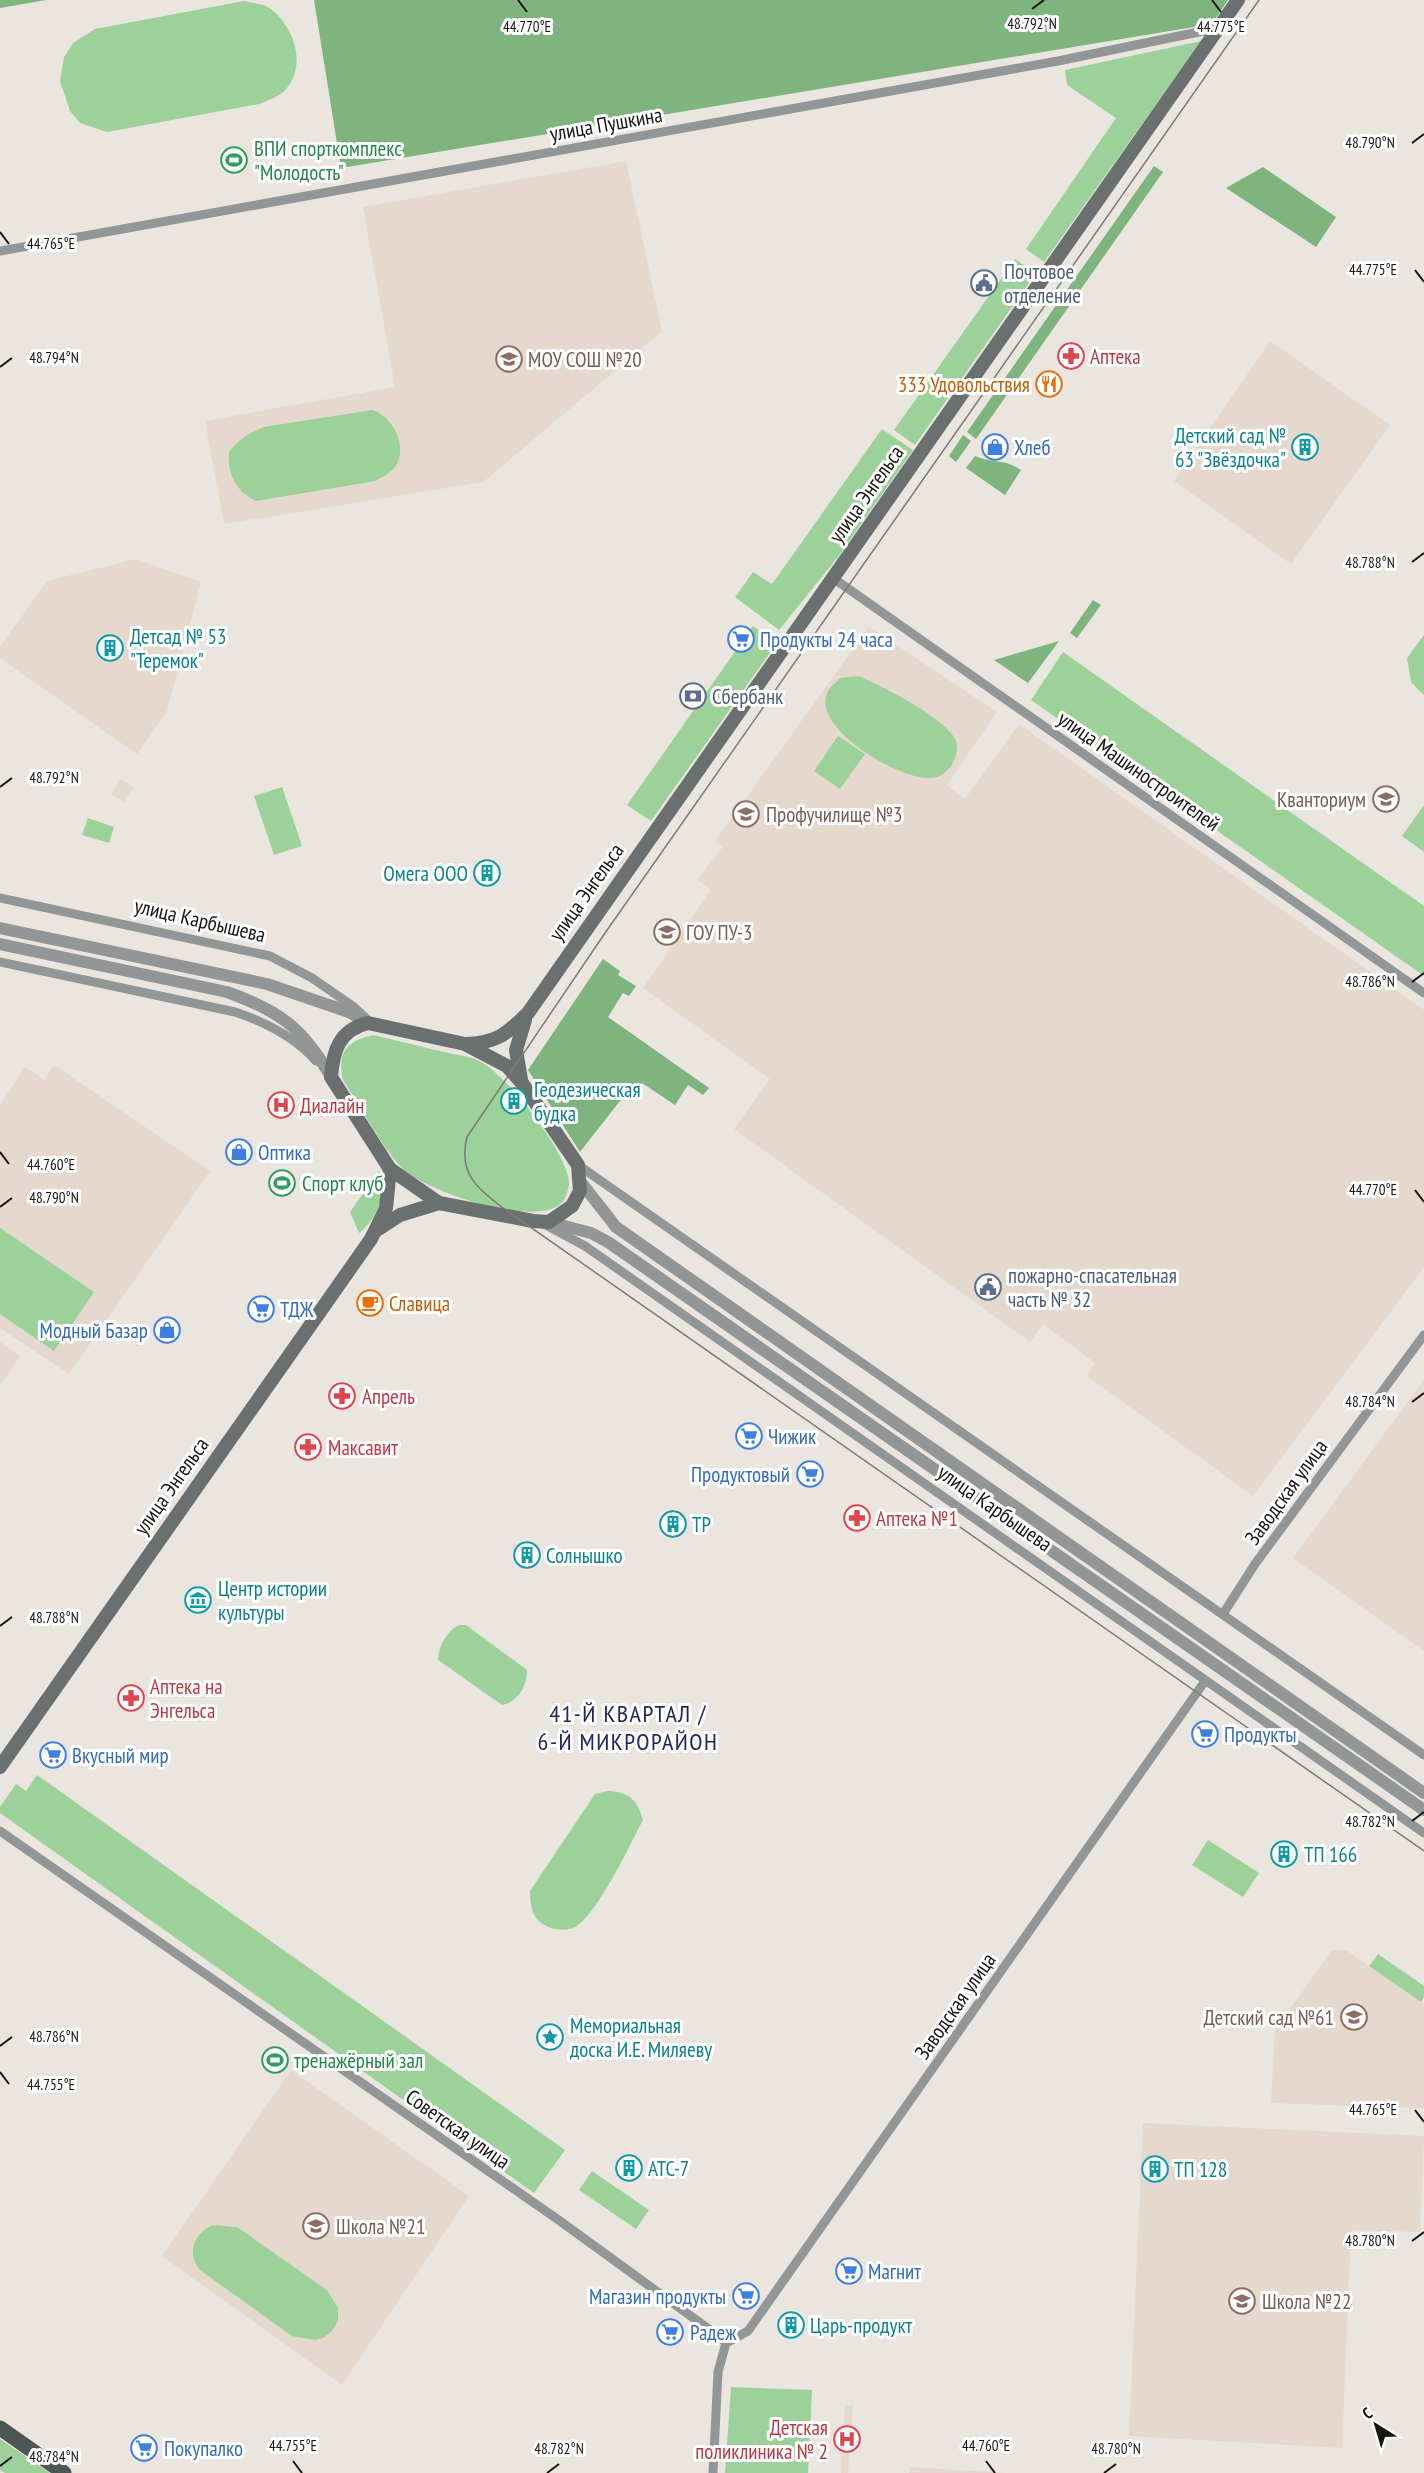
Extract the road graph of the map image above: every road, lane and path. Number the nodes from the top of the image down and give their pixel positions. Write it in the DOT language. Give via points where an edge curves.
graph roads {
  1 [pos="1238,0"];
  2 [pos="1218,28"];
  3 [pos="0,251"];
  4 [pos="833,578"];
  5 [pos="0,898"];
  6 [pos="0,928"];
  7 [pos="0,944"];
  8 [pos="0,962"];
  9 [pos="1424,993"];
  10 [pos="528,1013"];
  11 [pos="370,1024"];
  12 [pos="465,1044"];
  13 [pos="331,1077"];
  14 [pos="522,1083"];
  15 [pos="578,1165"];
  16 [pos="390,1169"];
  17 [pos="580,1181"];
  18 [pos="439,1203"];
  19 [pos="545,1222"];
  20 [pos="377,1230"];
  21 [pos="1424,1335"];
  22 [pos="1223,1614"];
  23 [pos="1205,1681"];
  24 [pos="1424,1755"];
  25 [pos="0,1767"];
  26 [pos="1424,1793"];
  27 [pos="1424,1810"];
  28 [pos="0,1831"];
  29 [pos="1424,1833"];
  30 [pos="726,2343"];
  31 [pos="0,2428"];
  32 [pos="64,2473"];
  33 [pos="712,2473"];
  1 -- 2 [label="main road, улица Энгельса"];
  2 -- 3 [label="street, улица Пушкина" via="1069,59"];
  2 -- 4 [label="main road, улица Энгельса"];
  4 -- 9 [label="street, улица Машиностроителей"];
  4 -- 10 [label="main road, улица Энгельса"];
  5 -- 11 [label="street, улица Карбышева" via="270,956 312,978 354,1007"];
  6 -- 11 [label="street, улица Карбышева" via="267,984 349,1012"];
  7 -- 13 [label="street, улица Карбышева" via="227,992 260,1004 288,1022 313,1047"];
  8 -- 13 [label="street, улица Карбышева" via="259,1020 309,1054"];
  10 -- 12 [label="main road, улица Энгельса" via="497,1039"];
  10 -- 14 [label="main road, улица Энгельса" via="516,1050"];
  11 -- 12 [label="main road, улица Карбышева"];
  11 -- 13 [label="main road" via="346,1032 336,1046"];
  12 -- 14 [label="main road, улица Карбышева" via="507,1066"];
  13 -- 16 [label="main road, улица Карбышева"];
  14 -- 15 [label="main road, улица Карбышева"];
  15 -- 17 [label="main road, улица Карбышева"];
  15 -- 22 [label="street, улица Карбышева"];
  16 -- 18 [label="main road, улица Карбышева"];
  16 -- 20 [label="main road, улица Энгельса" via="386,1208"];
  17 -- 19 [label="main road, улица Карбышева" via="580,1191 572,1206"];
  17 -- 26 [label="street, улица Карбышева" via="616,1227"];
  18 -- 19 [label="main road, улица Карбышева"];
  18 -- 20 [label="main road, улица Энгельса" via="400,1215"];
  19 -- 23 [label="street, улица Карбышева" via="585,1246"];
  19 -- 27 [label="street, улица Карбышева" via="591,1233 608,1242"];
  20 -- 25 [label="main road, улица Энгельса"];
  21 -- 22 [label="street, Заводская улица" via="1255,1564"];
  22 -- 24 [label="street, улица Карбышева"];
  23 -- 29 [label="street, улица Карбышева"];
  23 -- 30 [label="street, Заводская улица" via="748,2331"];
  28 -- 30 [label="street, Советская улица" via="617,2261"];
  30 -- 33 [label="street" via="718,2372"];
  31 -- 32 [label="main road"];
}
